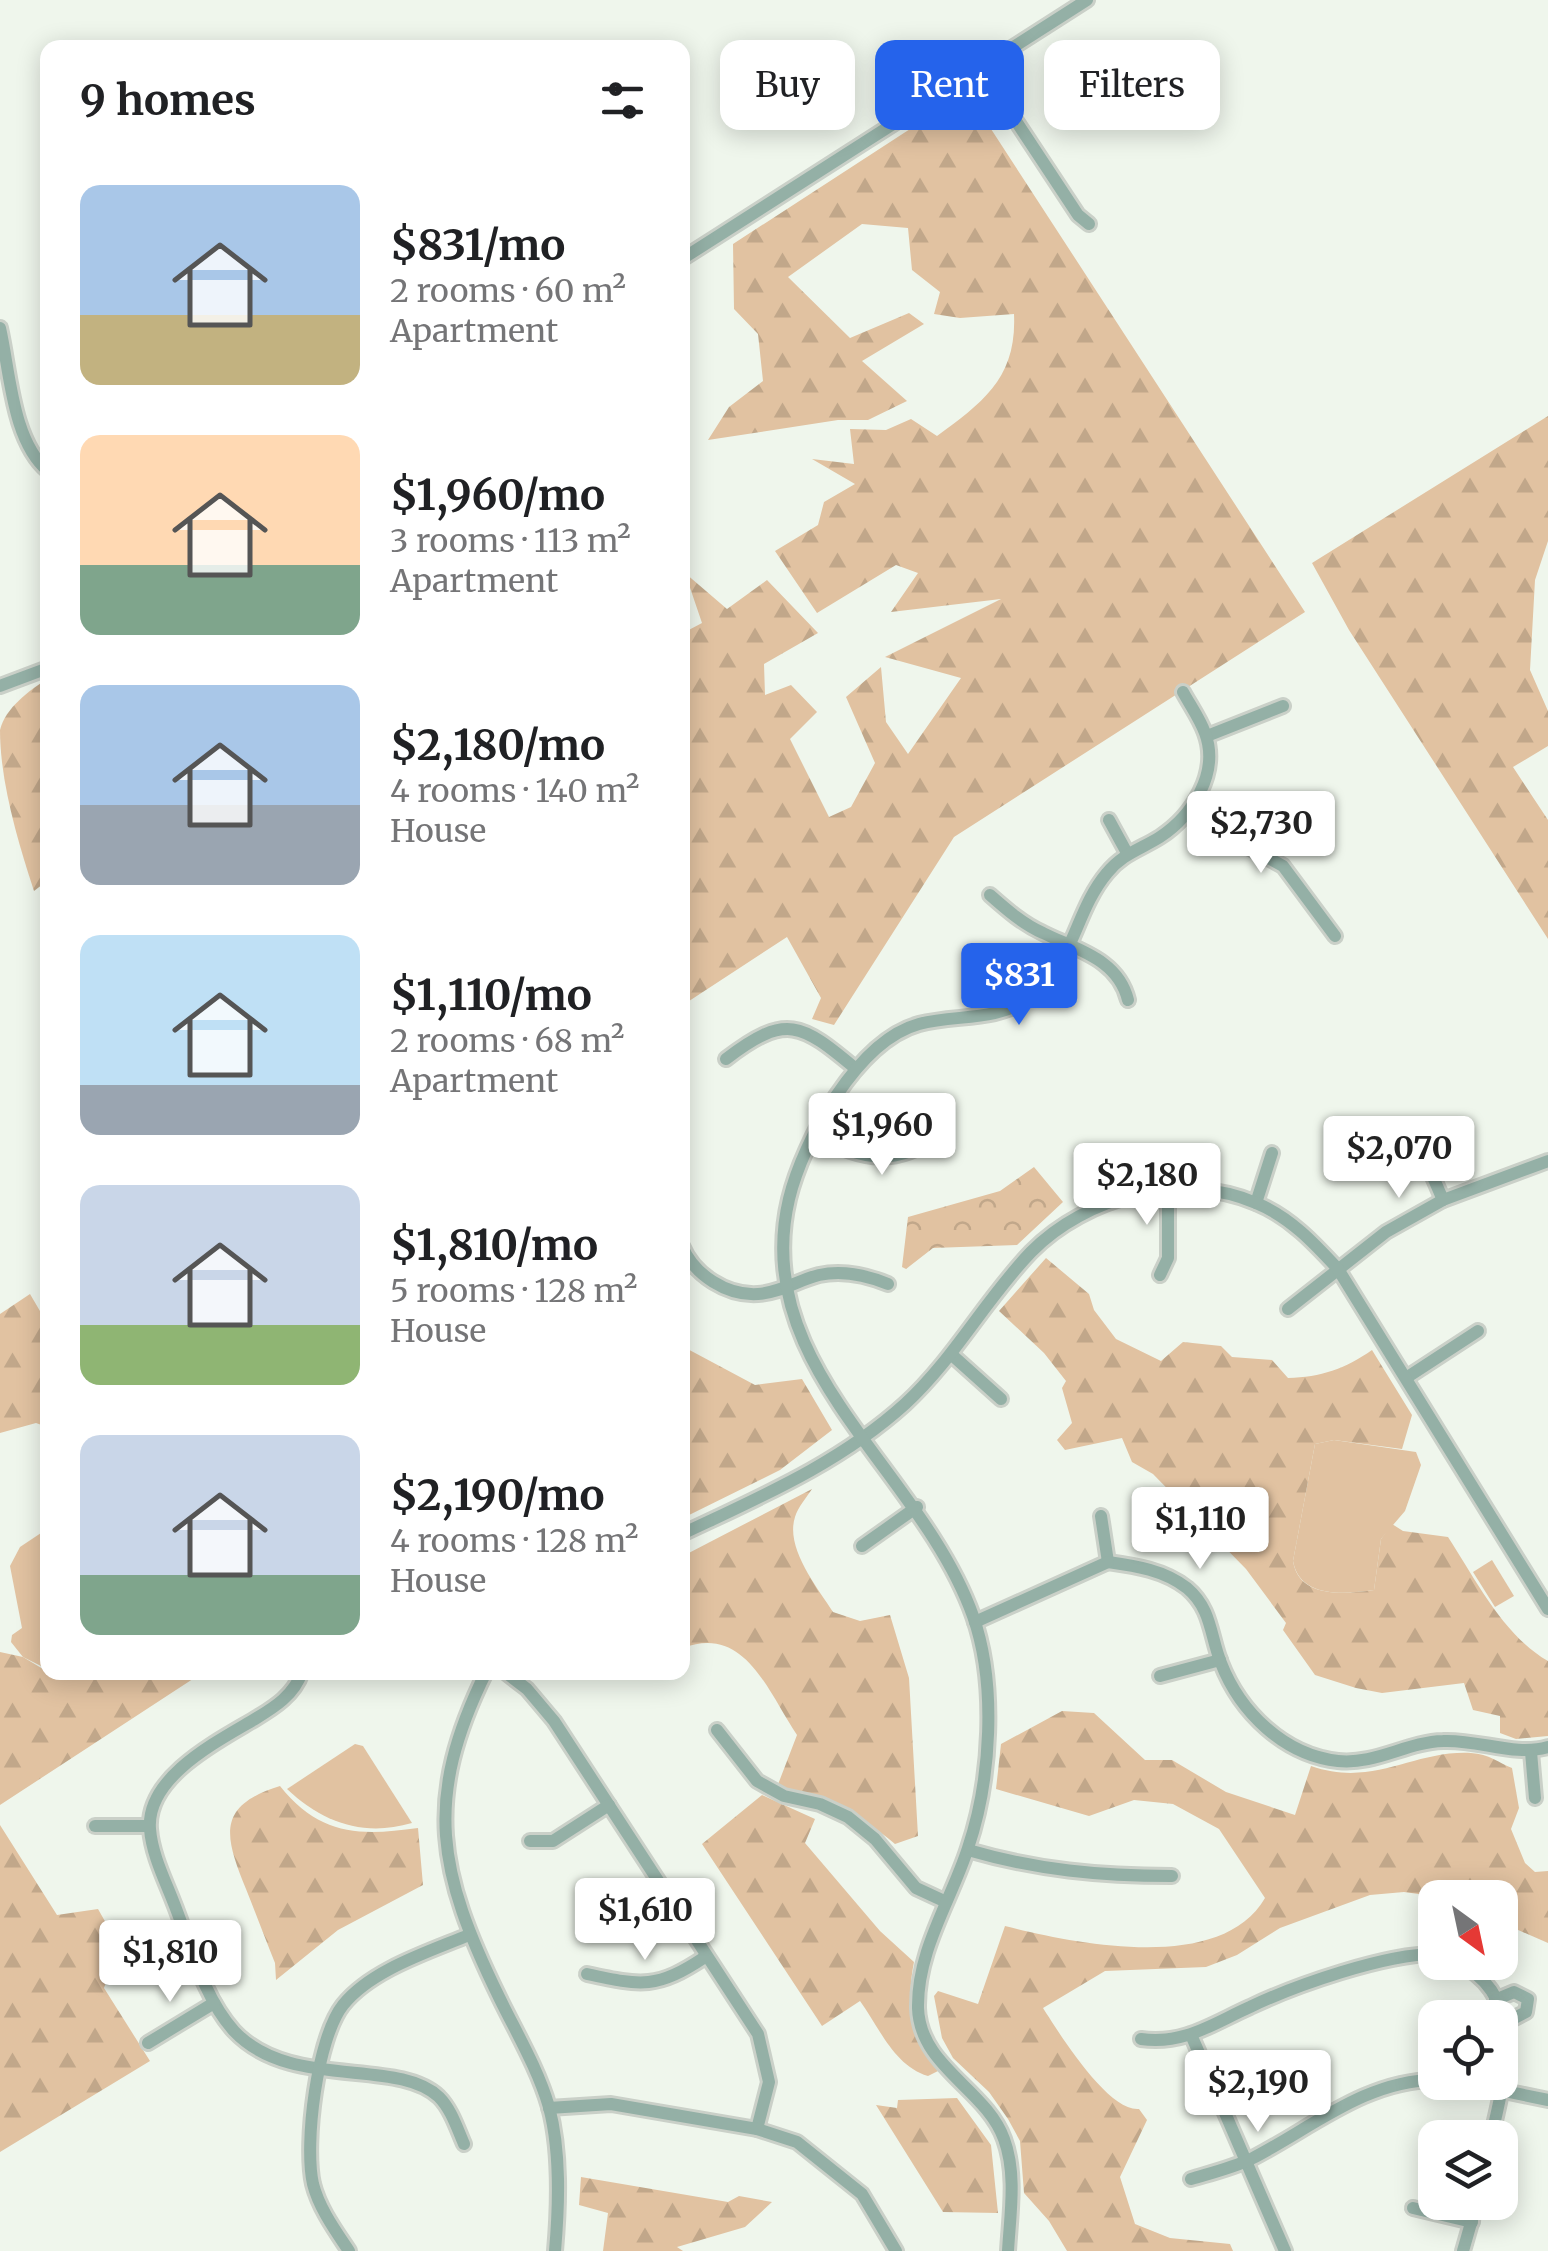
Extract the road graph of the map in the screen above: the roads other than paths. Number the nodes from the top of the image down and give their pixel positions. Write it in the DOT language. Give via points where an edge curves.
graph roads {
  1 [pos="1087,0"];
  2 [pos="1024,40"];
  3 [pos="884,130"];
  4 [pos="1022,130"];
  5 [pos="1089,224"];
  6 [pos="690,254"];
  7 [pos="0,328"];
  8 [pos="40,464"];
  9 [pos="40,671"];
  10 [pos="0,686"];
  11 [pos="1183,692"];
  12 [pos="1283,706"];
  13 [pos="1207,736"];
  14 [pos="1190,815"];
  15 [pos="1108,820"];
  16 [pos="1127,853"];
  17 [pos="990,895"];
  18 [pos="1335,936"];
  19 [pos="1073,944"];
  20 [pos="1128,1000"];
  21 [pos="726,1059"];
  22 [pos="856,1069"];
  23 [pos="946,1133"];
  24 [pos="814,1136"];
  25 [pos="1272,1153"];
  26 [pos="1424,1156"];
  27 [pos="1548,1162"];
  28 [pos="1168,1190"];
  29 [pos="1444,1200"];
  30 [pos="1256,1203"];
  31 [pos="690,1258"];
  32 [pos="1338,1268"];
  33 [pos="1160,1275"];
  34 [pos="888,1284"];
  35 [pos="786,1286"];
  36 [pos="1288,1308"];
  37 [pos="1478,1332"];
  38 [pos="952,1355"];
  39 [pos="1406,1378"];
  40 [pos="1001,1399"];
  41 [pos="863,1437"];
  42 [pos="917,1507"];
  43 [pos="1101,1516"];
  44 [pos="690,1530"];
  45 [pos="862,1546"];
  46 [pos="1108,1562"];
  47 [pos="1548,1609"];
  48 [pos="975,1622"];
  49 [pos="1220,1660"];
  50 [pos="1160,1676"];
  51 [pos="300,1680"];
  52 [pos="483,1680"];
  53 [pos="516,1680"];
  54 [pos="717,1730"];
  55 [pos="1548,1747"];
  56 [pos="1531,1752"];
  57 [pos="1535,1798"];
  58 [pos="608,1805"];
  59 [pos="95,1826"];
  60 [pos="149,1826"];
  61 [pos="530,1841"];
  62 [pos="968,1850"];
  63 [pos="1172,1876"];
  64 [pos="944,1902"];
  65 [pos="469,1935"];
  66 [pos="1418,1954"];
  67 [pos="705,1957"];
  68 [pos="587,1974"];
  69 [pos="1479,1980"];
  70 [pos="1495,2000"];
  71 [pos="214,2004"];
  72 [pos="1518,2016"];
  73 [pos="1192,2036"];
  74 [pos="1141,2040"];
  75 [pos="148,2043"];
  76 [pos="320,2070"];
  77 [pos="1418,2081"];
  78 [pos="1518,2094"];
  79 [pos="1548,2100"];
  80 [pos="549,2108"];
  81 [pos="756,2129"];
  82 [pos="464,2144"];
  83 [pos="1247,2161"];
  84 [pos="1191,2179"];
  85 [pos="1413,2208"];
  86 [pos="1472,2222"];
  87 [pos="349,2251"];
  88 [pos="555,2251"];
  89 [pos="896,2251"];
  90 [pos="1008,2251"];
  91 [pos="1285,2251"];
  92 [pos="1463,2251"];
  1 -- 2 [label="street"];
  3 -- 6 [label="street"];
  4 -- 5 [label="street"];
  7 -- 8 [label="street" via="24,434"];
  9 -- 10 [label="street"];
  11 -- 13 [label="street"];
  12 -- 13 [label="street"];
  13 -- 14 [label="street" via="1208,761"];
  14 -- 16 [label="street"];
  14 -- 18 [label="street" via="1283,866"];
  15 -- 16 [label="street"];
  16 -- 19 [label="street" via="1093,894"];
  17 -- 19 [label="street" via="1043,933"];
  19 -- 20 [label="street" via="1124,982"];
  19 -- 22 [label="street" via="1031,997 997,1015 918,1024 890,1038"];
  21 -- 22 [label="street" via="757,1035 783,1026 804,1029"];
  22 -- 24 [label="street"];
  23 -- 24 [label="street" via="890,1157 861,1157"];
  24 -- 35 [label="street" via="787,1206"];
  25 -- 30 [label="street"];
  26 -- 29 [label="street"];
  27 -- 29 [label="street"];
  28 -- 30 [label="street"];
  28 -- 33 [label="street" via="1168,1258"];
  28 -- 38 [label="street" via="1093,1208 1052,1233"];
  29 -- 32 [label="street"];
  30 -- 32 [label="street" via="1302,1230"];
  31 -- 35 [label="street" via="732,1291 760,1294"];
  32 -- 36 [label="street"];
  32 -- 39 [label="street"];
  34 -- 35 [label="street" via="866,1275 821,1274"];
  35 -- 41 [label="street" via="811,1362"];
  37 -- 39 [label="street"];
  38 -- 40 [label="street"];
  38 -- 41 [label="street"];
  39 -- 47 [label="street"];
  41 -- 42 [label="street"];
  41 -- 44 [label="street" via="786,1486"];
  42 -- 45 [label="street"];
  42 -- 48 [label="street" via="950,1560"];
  43 -- 46 [label="street"];
  46 -- 48 [label="street"];
  46 -- 49 [label="street" via="1156,1572 1190,1590 1207,1613"];
  48 -- 62 [label="street" via="987,1707 987,1776"];
  49 -- 50 [label="street"];
  49 -- 56 [label="street" via="1247,1710 1277,1738 1318,1756 1362,1761 1438,1741"];
  51 -- 60 [label="street" via="276,1706 178,1768"];
  52 -- 65 [label="street" via="448,1763 444,1816 451,1874"];
  53 -- 58 [label="street" via="554,1721"];
  54 -- 64 [label="street" via="758,1781 848,1816 916,1888"];
  55 -- 56 [label="street"];
  56 -- 57 [label="street"];
  58 -- 61 [label="street" via="553,1841"];
  58 -- 67 [label="street"];
  59 -- 60 [label="street"];
  60 -- 71 [label="street"];
  62 -- 63 [label="street" via="1086,1876"];
  62 -- 64 [label="street"];
  64 -- 90 [label="street" via="919,1978 918,2014 926,2041 1004,2137 1012,2176"];
  65 -- 76 [label="street" via="362,1987 342,2006"];
  65 -- 80 [label="street"];
  66 -- 73 [label="street" via="1252,2006"];
  67 -- 68 [label="street" via="656,1984"];
  67 -- 81 [label="street" via="758,2034 769,2082"];
  69 -- 70 [label="street"];
  70 -- 72 [label="street" via="1514,1992 1528,2000"];
  71 -- 75 [label="street"];
  71 -- 76 [label="street" via="258,2051"];
  73 -- 74 [label="street"];
  73 -- 83 [label="street"];
  76 -- 82 [label="street" via="419,2084 448,2109"];
  76 -- 87 [label="street" via="308,2155 314,2187"];
  77 -- 83 [label="street" via="1375,2090"];
  78 -- 79 [label="street"];
  80 -- 81 [label="street" via="611,2104"];
  80 -- 88 [label="street" via="558,2178"];
  81 -- 89 [label="street" via="797,2142 827,2162 862,2194"];
  83 -- 84 [label="street"];
  83 -- 91 [label="street"];
  85 -- 86 [label="street"];
  86 -- 92 [label="street"];
}
